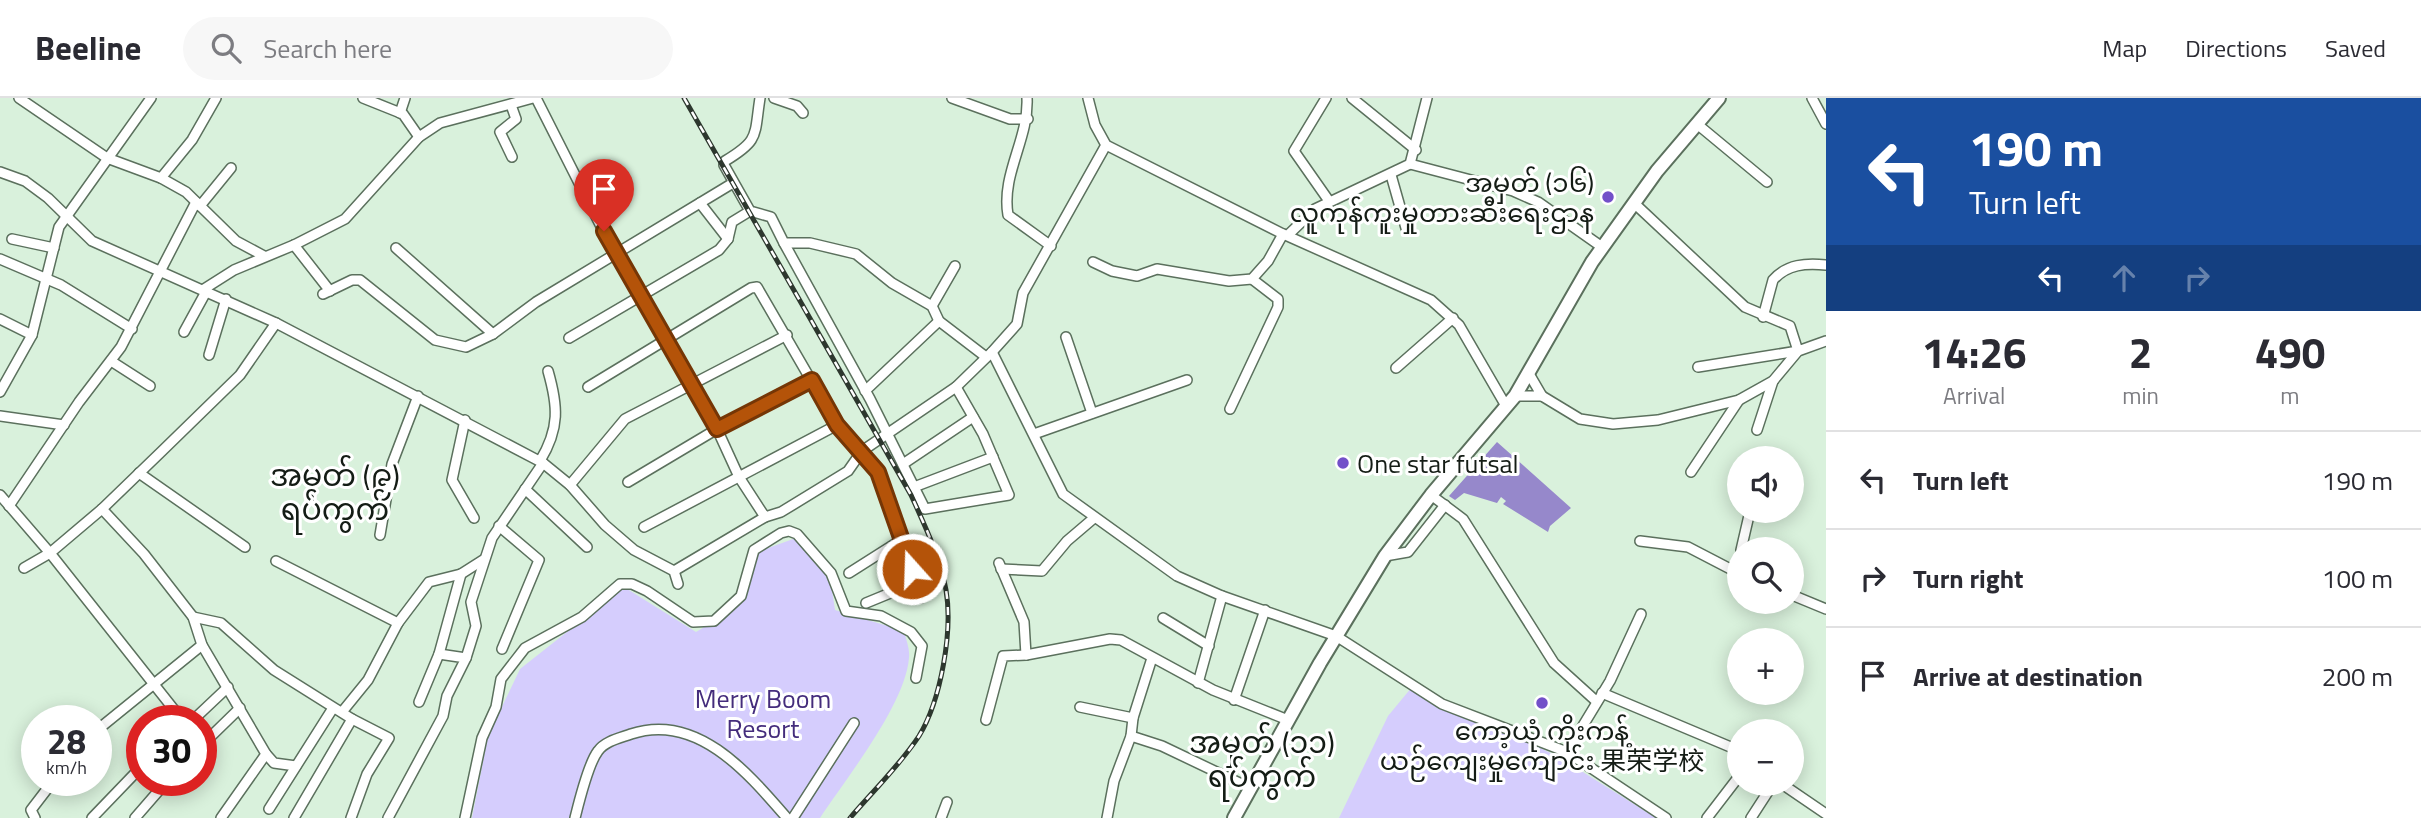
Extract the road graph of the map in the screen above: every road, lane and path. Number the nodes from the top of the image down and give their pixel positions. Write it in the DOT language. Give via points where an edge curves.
graph roads {
  1 [pos="19,98"];
  2 [pos="151,98"];
  3 [pos="216,98"];
  4 [pos="363,98"];
  5 [pos="405,98"];
  6 [pos="534,98"];
  7 [pos="760,98"];
  8 [pos="774,98"];
  9 [pos="953,98"];
  10 [pos="1027,98"];
  11 [pos="1088,98"];
  12 [pos="1326,98"];
  13 [pos="1352,98"];
  14 [pos="1427,98"];
  15 [pos="1719,98"];
  16 [pos="1812,98"];
  17 [pos="511,105"];
  18 [pos="400,113"];
  19 [pos="803,113"];
  20 [pos="1028,119"];
  21 [pos="1697,124"];
  22 [pos="1826,124"];
  23 [pos="419,136"];
  24 [pos="1106,145"];
  25 [pos="1416,150"];
  26 [pos="512,157"];
  27 [pos="107,158"];
  28 [pos="1410,164"];
  29 [pos="231,168"];
  30 [pos="0,172"];
  31 [pos="1391,175"];
  32 [pos="161,178"];
  33 [pos="1767,182"];
  34 [pos="733,183"];
  35 [pos="1329,201"];
  36 [pos="701,202"];
  37 [pos="1634,203"];
  38 [pos="198,204"];
  39 [pos="750,211"];
  40 [pos="65,216"];
  41 [pos="1405,228"];
  42 [pos="1285,235"];
  43 [pos="12,239"];
  44 [pos="728,239"];
  45 [pos="784,243"];
  46 [pos="295,245"];
  47 [pos="1051,246"];
  48 [pos="1602,247"];
  49 [pos="54,248"];
  50 [pos="396,248"];
  51 [pos="615,254"];
  52 [pos="264,256"];
  53 [pos="0,259"];
  54 [pos="1093,262"];
  55 [pos="1826,265"];
  56 [pos="955,266"];
  57 [pos="159,271"];
  58 [pos="48,279"];
  59 [pos="1252,279"];
  60 [pos="205,289"];
  61 [pos="642,295"];
  62 [pos="226,299"];
  63 [pos="932,306"];
  64 [pos="1763,317"];
  65 [pos="1453,318"];
  66 [pos="0,319"];
  67 [pos="939,321"];
  68 [pos="276,323"];
  69 [pos="132,329"];
  70 [pos="184,332"];
  71 [pos="493,334"];
  72 [pos="32,335"];
  73 [pos="786,335"];
  74 [pos="1066,337"];
  75 [pos="569,338"];
  76 [pos="1826,341"];
  77 [pos="667,342"];
  78 [pos="1798,351"];
  79 [pos="989,354"];
  80 [pos="209,355"];
  81 [pos="111,361"];
  82 [pos="1698,367"];
  83 [pos="1396,368"];
  84 [pos="548,371"];
  85 [pos="1528,372"];
  86 [pos="812,380"];
  87 [pos="1187,380"];
  88 [pos="1773,381"];
  89 [pos="150,386"];
  90 [pos="589,387"];
  91 [pos="693,387"];
  92 [pos="956,387"];
  93 [pos="865,391"];
  94 [pos="0,392"];
  95 [pos="418,396"];
  96 [pos="1542,396"];
  97 [pos="1739,400"];
  98 [pos="1511,401"];
  99 [pos="1230,409"];
  100 [pos="1092,413"];
  101 [pos="0,416"];
  102 [pos="973,416"];
  103 [pos="465,420"];
  104 [pos="64,425"];
  105 [pos="837,425"];
  106 [pos="717,429"];
  107 [pos="1757,430"];
  108 [pos="888,434"];
  109 [pos="1034,434"];
  110 [pos="862,451"];
  111 [pos="993,457"];
  112 [pos="541,462"];
  113 [pos="903,464"];
  114 [pos="139,472"];
  115 [pos="1691,472"];
  116 [pos="739,477"];
  117 [pos="628,482"];
  118 [pos="570,485"];
  119 [pos="914,487"];
  120 [pos="525,489"];
  121 [pos="0,495"];
  122 [pos="1431,495"];
  123 [pos="1445,505"];
  124 [pos="9,506"];
  125 [pos="102,509"];
  126 [pos="765,517"];
  127 [pos="474,518"];
  128 [pos="1094,518"];
  129 [pos="499,526"];
  130 [pos="644,527"];
  131 [pos="380,536"];
  132 [pos="901,540"];
  133 [pos="1640,541"];
  134 [pos="245,547"];
  135 [pos="587,547"];
  136 [pos="50,552"];
  137 [pos="1385,556"];
  138 [pos="483,560"];
  139 [pos="276,561"];
  140 [pos="1727,567"];
  141 [pos="24,568"];
  142 [pos="674,571"];
  143 [pos="849,573"];
  144 [pos="461,574"];
  145 [pos="917,582"];
  146 [pos="678,584"];
  147 [pos="1222,596"];
  148 [pos="921,597"];
  149 [pos="1804,600"];
  150 [pos="866,603"];
  151 [pos="1826,609"];
  152 [pos="1265,610"];
  153 [pos="1641,614"];
  154 [pos="193,617"];
  155 [pos="1163,618"];
  156 [pos="398,623"];
  157 [pos="1336,636"];
  158 [pos="202,645"];
  159 [pos="1209,646"];
  160 [pos="502,649"];
  161 [pos="439,654"];
  162 [pos="1026,655"];
  163 [pos="466,658"];
  164 [pos="1153,658"];
  165 [pos="916,678"];
  166 [pos="154,682"];
  167 [pos="1198,683"];
  168 [pos="228,687"];
  169 [pos="1599,697"];
  170 [pos="1234,700"];
  171 [pos="419,702"];
  172 [pos="171,705"];
  173 [pos="209,705"];
  174 [pos="1080,707"];
  175 [pos="240,708"];
  176 [pos="337,710"];
  177 [pos="112,717"];
  178 [pos="1133,718"];
  179 [pos="352,719"];
  180 [pos="986,720"];
  181 [pos="1288,720"];
  182 [pos="854,723"];
  183 [pos="217,730"];
  184 [pos="1131,736"];
  185 [pos="1727,746"];
  186 [pos="1567,752"];
  187 [pos="266,754"];
  188 [pos="296,766"];
  189 [pos="126,783"];
  190 [pos="1250,789"];
  191 [pos="1727,789"];
  192 [pos="42,796"];
  193 [pos="154,796"];
  194 [pos="1765,796"];
  195 [pos="1800,796"];
  196 [pos="947,802"];
  197 [pos="269,809"];
  198 [pos="1826,814"];
  199 [pos="35,818"];
  200 [pos="92,818"];
  201 [pos="135,818"];
  202 [pos="221,818"];
  203 [pos="294,818"];
  204 [pos="351,818"];
  205 [pos="388,818"];
  206 [pos="465,818"];
  207 [pos="575,818"];
  208 [pos="787,818"];
  209 [pos="793,818"];
  210 [pos="941,818"];
  211 [pos="1107,818"];
  212 [pos="1234,818"];
  213 [pos="1666,818"];
  214 [pos="1707,818"];
  215 [pos="1751,818"];
  1 -- 27 [label="street"];
  2 -- 27 [label="street"];
  3 -- 32 [label="street" via="192,140"];
  4 -- 18 [label="street"];
  5 -- 18 [label="street"];
  6 -- 17 [label="street"];
  6 -- 51 [label="street"];
  7 -- 34 [label="street" via="754,139 725,161"];
  8 -- 19 [label="street"];
  9 -- 20 [label="street" via="1010,119"];
  10 -- 20 [label="street"];
  11 -- 24 [label="street"];
  12 -- 35 [label="street" via="1294,151"];
  13 -- 25 [label="street"];
  14 -- 25 [label="street"];
  15 -- 21 [label="main road"];
  16 -- 22 [label="street"];
  17 -- 23 [label="street" via="440,123"];
  17 -- 26 [label="street" via="516,119 500,132"];
  18 -- 23 [label="street"];
  20 -- 47 [label="street" via="1005,198 1008,215"];
  21 -- 33 [label="street"];
  21 -- 37 [label="main road"];
  23 -- 46 [label="street" via="345,219"];
  24 -- 42 [label="street"];
  24 -- 47 [label="street"];
  25 -- 28 [label="street"];
  27 -- 32 [label="street"];
  27 -- 40 [label="street"];
  28 -- 31 [label="street"];
  28 -- 48 [label="street" via="1513,191 1538,202"];
  29 -- 38 [label="street"];
  30 -- 40 [label="street" via="25,181"];
  31 -- 35 [label="street"];
  31 -- 41 [label="street"];
  32 -- 38 [label="street"];
  34 -- 36 [label="street"];
  34 -- 39 [label="street"];
  35 -- 42 [label="street"];
  36 -- 44 [label="street"];
  36 -- 51 [label="street"];
  37 -- 48 [label="main road"];
  37 -- 64 [label="street" via="1745,307"];
  38 -- 52 [label="street" via="236,241"];
  38 -- 57 [label="street"];
  39 -- 44 [label="street" via="732,222"];
  39 -- 45 [label="street" via="771,216"];
  40 -- 49 [label="street"];
  40 -- 57 [label="street" via="92,241"];
  42 -- 59 [label="street"];
  42 -- 65 [label="street" via="1431,300"];
  43 -- 49 [label="street"];
  44 -- 61 [label="street" via="719,250"];
  45 -- 63 [label="street" via="810,243 856,254 892,283"];
  45 -- 93 [label="street"];
  46 -- 52 [label="street"];
  46 -- 71 [label="street" via="327,292 352,279 360,280 420,330 453,345 466,347"];
  47 -- 79 [label="street" via="1023,293 1017,324"];
  48 -- 85 [label="main road"];
  49 -- 58 [label="street"];
  50 -- 71 [label="street"];
  51 -- 61 [label="street"];
  51 -- 71 [label="street"];
  52 -- 60 [label="street"];
  53 -- 58 [label="street"];
  54 -- 59 [label="street" via="1138,276 1157,269 1229,281"];
  55 -- 64 [label="street" via="1800,265 1777,275"];
  56 -- 63 [label="street"];
  57 -- 60 [label="street"];
  57 -- 69 [label="street"];
  58 -- 69 [label="street"];
  58 -- 72 [label="street"];
  59 -- 99 [label="street" via="1279,302"];
  60 -- 62 [label="street"];
  60 -- 70 [label="street"];
  61 -- 75 [label="street"];
  61 -- 77 [label="street"];
  62 -- 68 [label="street"];
  62 -- 80 [label="street"];
  63 -- 67 [label="street"];
  64 -- 78 [label="street" via="1790,326"];
  65 -- 83 [label="street"];
  65 -- 98 [label="street"];
  66 -- 72 [label="street"];
  67 -- 79 [label="street"];
  67 -- 93 [label="street"];
  68 -- 95 [label="street"];
  68 -- 114 [label="street" via="240,375"];
  69 -- 81 [label="street"];
  72 -- 94 [label="street"];
  73 -- 77 [label="street" via="757,287"];
  73 -- 86 [label="street"];
  73 -- 91 [label="street"];
  74 -- 100 [label="street"];
  76 -- 78 [label="street"];
  77 -- 90 [label="street"];
  77 -- 91 [label="street"];
  78 -- 82 [label="street"];
  78 -- 88 [label="street"];
  79 -- 92 [label="street"];
  79 -- 109 [label="street"];
  81 -- 89 [label="street"];
  81 -- 104 [label="street"];
  84 -- 112 [label="street" via="557,416"];
  85 -- 96 [label="street"];
  85 -- 98 [label="main road"];
  86 -- 105 [label="street"];
  86 -- 106 [label="street"];
  87 -- 100 [label="street"];
  88 -- 97 [label="street"];
  88 -- 107 [label="street"];
  91 -- 106 [label="street"];
  91 -- 118 [label="street" via="625,419"];
  92 -- 102 [label="street"];
  92 -- 108 [label="street"];
  93 -- 108 [label="street"];
  95 -- 103 [label="street"];
  95 -- 131 [label="street" via="392,464"];
  96 -- 97 [label="street" via="1580,419 1613,424 1658,420"];
  96 -- 98 [label="street"];
  97 -- 115 [label="street"];
  98 -- 122 [label="main road"];
  100 -- 109 [label="street"];
  101 -- 104 [label="street"];
  102 -- 111 [label="street"];
  102 -- 113 [label="street"];
  103 -- 112 [label="street"];
  103 -- 127 [label="street" via="452,480"];
  104 -- 124 [label="street"];
  105 -- 110 [label="street"];
  105 -- 116 [label="street"];
  106 -- 116 [label="street"];
  106 -- 117 [label="street"];
  108 -- 110 [label="street"];
  108 -- 113 [label="street"];
  109 -- 128 [label="street" via="1063,494"];
  110 -- 126 [label="street" via="848,471"];
  110 -- 132 [label="street" via="878,472"];
  111 -- 119 [label="street"];
  111 -- 119 [label="street" via="1009,495 925,509"];
  112 -- 118 [label="street"];
  112 -- 120 [label="street"];
  113 -- 119 [label="street"];
  114 -- 125 [label="street"];
  114 -- 134 [label="street"];
  116 -- 126 [label="street"];
  116 -- 130 [label="street"];
  118 -- 142 [label="street" via="634,550"];
  120 -- 129 [label="street"];
  120 -- 135 [label="street"];
  121 -- 124 [label="street"];
  122 -- 123 [label="street"];
  122 -- 137 [label="main road"];
  123 -- 137 [label="street" via="1408,552"];
  123 -- 169 [label="street" via="1463,519 1554,663"];
  124 -- 136 [label="street"];
  125 -- 136 [label="street"];
  125 -- 154 [label="street"];
  126 -- 142 [label="street"];
  128 -- 147 [label="street" via="1177,576"];
  128 -- 162 [label="street" via="1042,571 1000,566 1024,622"];
  129 -- 138 [label="street"];
  129 -- 160 [label="street" via="539,560"];
  132 -- 143 [label="street"];
  132 -- 145 [label="street"];
  133 -- 140 [label="street" via="1688,547"];
  136 -- 141 [label="street"];
  136 -- 166 [label="street"];
  137 -- 157 [label="main road"];
  138 -- 144 [label="street"];
  138 -- 163 [label="street" via="471,602 476,626"];
  139 -- 156 [label="street"];
  142 -- 146 [label="street"];
  144 -- 156 [label="street" via="429,582"];
  144 -- 161 [label="street"];
  145 -- 148 [label="street"];
  145 -- 150 [label="street"];
  147 -- 152 [label="street"];
  147 -- 159 [label="street"];
  149 -- 151 [label="street"];
  152 -- 157 [label="street"];
  152 -- 170 [label="street"];
  153 -- 169 [label="street"];
  154 -- 158 [label="street"];
  154 -- 176 [label="street" via="221,624 274,670"];
  155 -- 159 [label="street"];
  156 -- 176 [label="street" via="368,680"];
  157 -- 181 [label="main road"];
  157 -- 186 [label="street" via="1442,704"];
  158 -- 166 [label="street"];
  158 -- 168 [label="street"];
  159 -- 167 [label="street"];
  161 -- 163 [label="street"];
  161 -- 171 [label="street"];
  162 -- 164 [label="street" via="1110,639 1121,640"];
  162 -- 180 [label="street" via="1003,656"];
  163 -- 205 [label="street" via="447,696 443,716"];
  164 -- 167 [label="street"];
  164 -- 178 [label="street"];
  165 -- 206 [label="street" via="922,657 917,638 881,616 846,611 831,573 797,534 781,533 754,550 741,596 714,621 693,622 648,591 620,584 582,617 525,648 502,679 482,738"];
  166 -- 172 [label="street"];
  166 -- 177 [label="street"];
  167 -- 170 [label="street"];
  168 -- 173 [label="street"];
  168 -- 175 [label="street"];
  169 -- 185 [label="street"];
  169 -- 186 [label="street"];
  170 -- 181 [label="street"];
  174 -- 178 [label="street"];
  175 -- 183 [label="street"];
  175 -- 187 [label="street"];
  176 -- 179 [label="street"];
  176 -- 188 [label="street"];
  178 -- 184 [label="street"];
  179 -- 203 [label="street"];
  179 -- 204 [label="street" via="389,738 367,774"];
  181 -- 190 [label="main road"];
  182 -- 209 [label="street"];
  184 -- 190 [label="street"];
  184 -- 211 [label="street" via="1114,781"];
  186 -- 213 [label="street"];
  187 -- 188 [label="street" via="274,763"];
  187 -- 202 [label="street"];
  188 -- 197 [label="street"];
  189 -- 200 [label="street"];
  190 -- 212 [label="main road"];
  191 -- 214 [label="street"];
  192 -- 199 [label="street" via="32,810"];
  193 -- 201 [label="street"];
  194 -- 215 [label="street"];
  195 -- 198 [label="street"];
  196 -- 210 [label="street"];
  207 -- 208 [label="street" via="598,751 611,741 648,729 691,733 708,743 754,780"];
}
